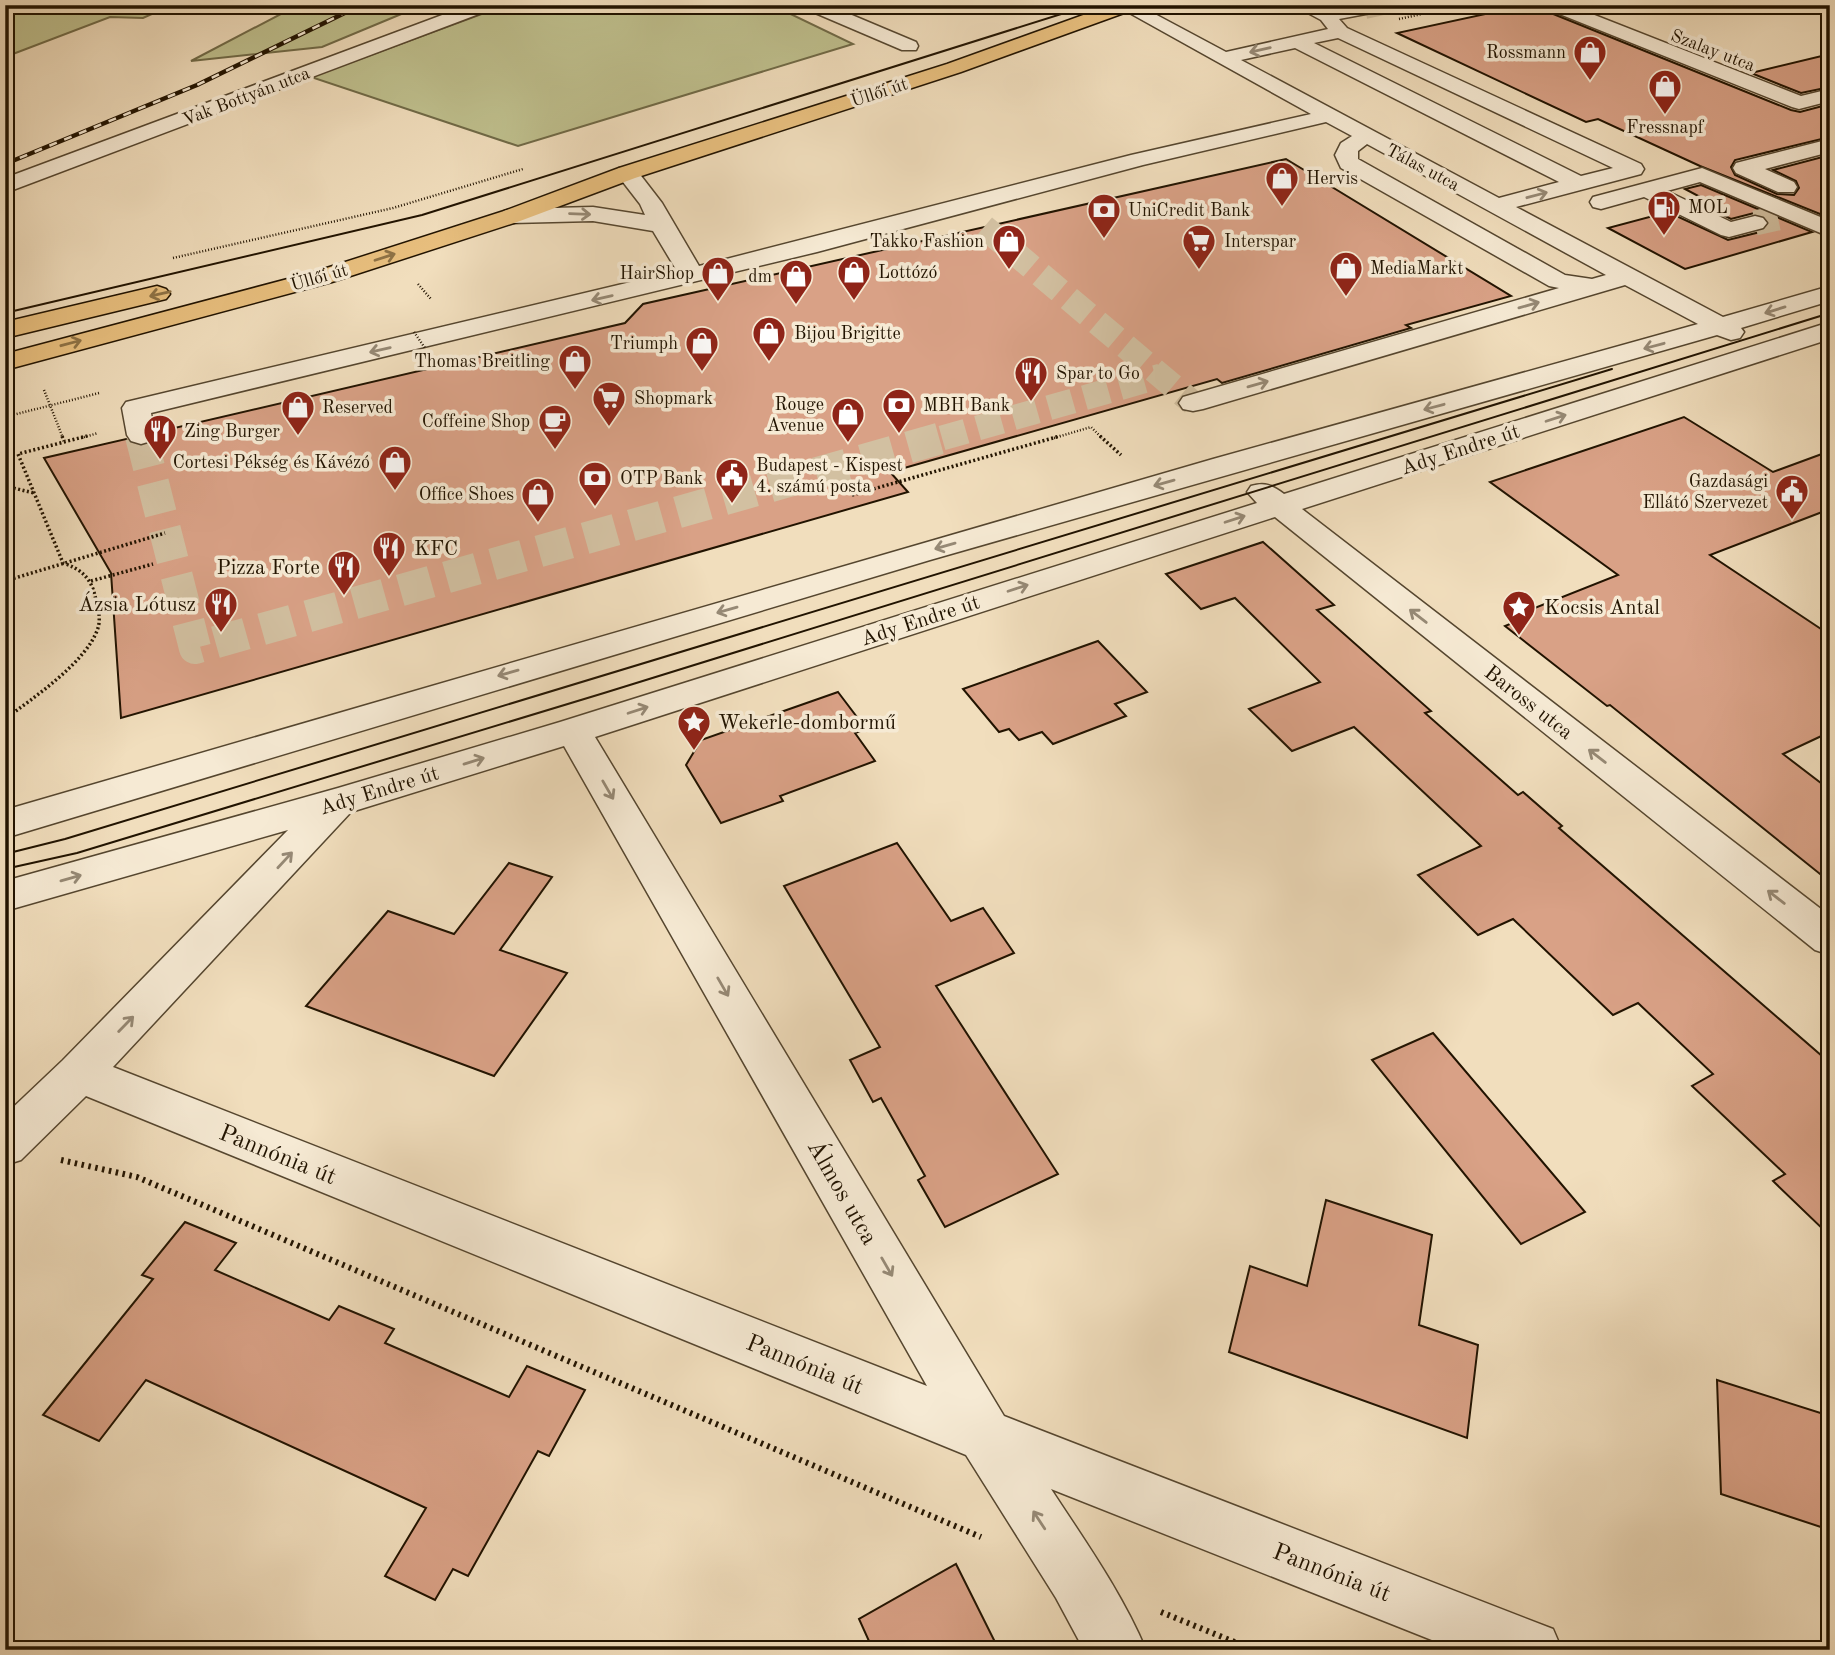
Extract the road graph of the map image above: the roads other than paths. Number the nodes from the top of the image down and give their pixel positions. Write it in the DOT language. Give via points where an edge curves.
graph roads {
  1 [pos="486,5"];
  2 [pos="812,5"];
  3 [pos="1303,5"];
  4 [pos="1553,5"];
  5 [pos="1597,5"];
  6 [pos="1127,6"];
  7 [pos="1365,9"];
  8 [pos="1327,16"];
  9 [pos="1340,32"];
  10 [pos="1297,42"];
  11 [pos="909,46"];
  12 [pos="1223,59"];
  13 [pos="1830,95"];
  14 [pos="1327,116"];
  15 [pos="1365,136"];
  16 [pos="1830,145"];
  17 [pos="627,173"];
  18 [pos="5,186"];
  19 [pos="1647,190"];
  20 [pos="1469,192"];
  21 [pos="1582,195"];
  22 [pos="1805,196"];
  23 [pos="1423,205"];
  24 [pos="1494,206"];
  25 [pos="962,208"];
  26 [pos="1558,213"];
  27 [pos="512,216"];
  28 [pos="1524,222"];
  29 [pos="1755,223"];
  30 [pos="661,225"];
  31 [pos="984,227"];
  32 [pos="1830,230"];
  33 [pos="242,274"];
  34 [pos="692,275"];
  35 [pos="1625,277"];
  36 [pos="1592,286"];
  37 [pos="176,290"];
  38 [pos="1830,293"];
  39 [pos="1720,328"];
  40 [pos="5,330"];
  41 [pos="1830,330"];
  42 [pos="1784,342"];
  43 [pos="1735,359"];
  44 [pos="5,362"];
  45 [pos="1193,403"];
  46 [pos="138,422"];
  47 [pos="1229,464"];
  48 [pos="1278,505"];
  49 [pos="573,731"];
  50 [pos="338,802"];
  51 [pos="5,824"];
  52 [pos="5,897"];
  53 [pos="1830,939"];
  54 [pos="79,1073"];
  55 [pos="5,1145"];
  56 [pos="985,1436"];
  57 [pos="1115,1650"];
  58 [pos="1532,1650"];
  1 -- 18 [label="street, Vak Bottyán utca"];
  2 -- 11 [label="street"];
  3 -- 8 [label="street"];
  4 -- 13 [label="street" via="1799,103"];
  5 -- 13 [label="street, Szalay utca"];
  6 -- 12 [label="street, Tálas utca"];
  6 -- 17 [label="main road, Üllői út" via="954,68"];
  7 -- 8 [label="street"];
  8 -- 9 [label="street"];
  9 -- 10 [label="street"];
  9 -- 21 [label="street" via="1633,169"];
  10 -- 12 [label="street, one-way"];
  10 -- 21 [label="street"];
  12 -- 14 [label="street, Tálas utca"];
  14 -- 15 [label="street, Tálas utca"];
  14 -- 25 [label="street"];
  15 -- 20 [label="street, Tálas utca"];
  15 -- 23 [label="street" via="1349,148 1349,163"];
  16 -- 22 [label="street" via="1744,168"];
  17 -- 27 [label="main road, Üllői út"];
  17 -- 30 [label="street" via="651,203"];
  17 -- 33 [label="main road, Üllői út"];
  19 -- 21 [label="street"];
  19 -- 29 [label="street" via="1729,230"];
  19 -- 32 [label="street" via="1702,175 1784,216"];
  20 -- 23 [label="street"];
  20 -- 24 [label="street, Tálas utca"];
  24 -- 21 [label="street, one-way"];
  23 -- 36 [label="street" via="1558,281"];
  24 -- 28 [label="street, Tálas utca"];
  25 -- 31 [label="street"];
  25 -- 34 [label="street"];
  26 -- 28 [label="street"];
  27 -- 30 [label="street, one-way" via="593,214"];
  44 -- 27 [label="main road, Üllői út, one-way" via="323,277"];
  28 -- 35 [label="street, Tálas utca"];
  30 -- 34 [label="street"];
  34 -- 46 [label="street, one-way"];
  35 -- 36 [label="street"];
  35 -- 39 [label="street, Tálas utca"];
  45 -- 36 [label="street, one-way"];
  37 -- 40 [label="main road, one-way"];
  38 -- 39 [label="street, one-way"];
  39 -- 42 [label="street, Tálas utca"];
  39 -- 43 [label="street"];
  39 -- 47 [label="street, one-way"];
  41 -- 42 [label="street, Ady Endre út"];
  42 -- 43 [label="street, Ady Endre út"];
  48 -- 43 [label="street, Ady Endre út, one-way"];
  47 -- 48 [label="street, Baross utca"];
  47 -- 51 [label="street, one-way"];
  49 -- 48 [label="street, Ady Endre út, one-way"];
  53 -- 48 [label="street, Baross utca, one-way"];
  50 -- 49 [label="street, Ady Endre út, one-way"];
  49 -- 56 [label="street, Álmos utca, one-way"];
  52 -- 50 [label="street, Ady Endre út, one-way"];
  54 -- 50 [label="street, one-way"];
  54 -- 55 [label="street"];
  54 -- 56 [label="street, Pannónia út"];
  57 -- 56 [label="street, Álmos utca, one-way" via="1076,1578"];
  56 -- 58 [label="street, Pannónia út"];
}
